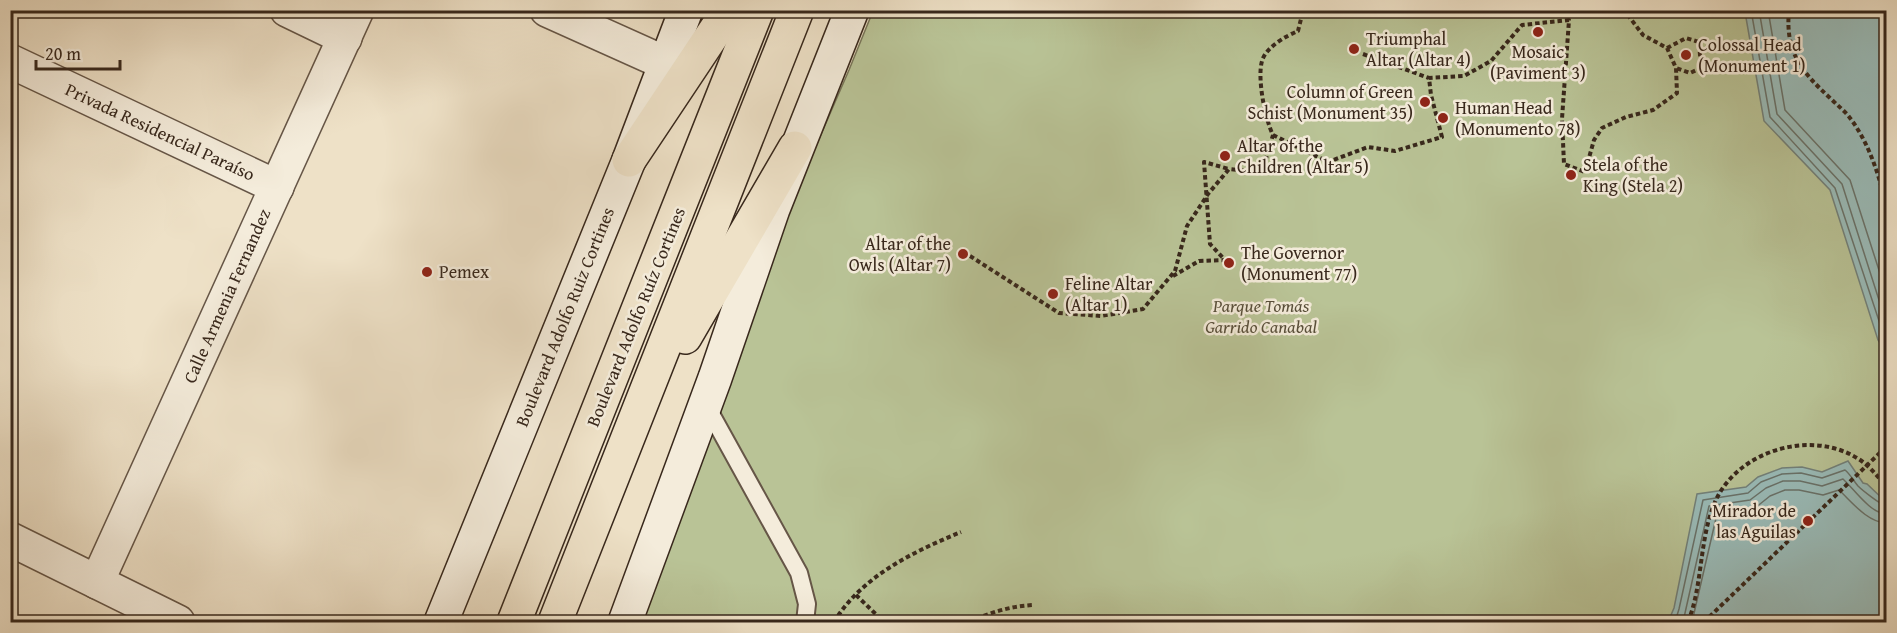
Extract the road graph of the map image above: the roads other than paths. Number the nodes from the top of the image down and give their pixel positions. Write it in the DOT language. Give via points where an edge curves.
graph roads {
  1 [pos="287,10"];
  2 [pos="547,10"];
  3 [pos="686,10"];
  4 [pos="729,10"];
  5 [pos="757,10"];
  6 [pos="797,10"];
  7 [pos="852,10"];
  8 [pos="351,24"];
  9 [pos="10,61"];
  10 [pos="665,63"];
  11 [pos="795,148"];
  12 [pos="629,160"];
  13 [pos="277,187"];
  14 [pos="705,403"];
  15 [pos="630,432"];
  16 [pos="10,539"];
  17 [pos="98,582"];
  18 [pos="178,622"];
  19 [pos="441,622"];
  20 [pos="514,622"];
  21 [pos="555,622"];
  22 [pos="625,622"];
  23 [pos="805,622"];
  1 -- 8 [label="main road"];
  2 -- 10 [label="main road"];
  3 -- 10 [label="main road, Boulevard Adolfo Ruiz Cortines"];
  4 -- 12 [label="highway"];
  5 -- 20 [label="highway, Boulevard Adolfo Ruíz Cortines"];
  6 -- 15 [label="highway, Boulevard Adolfo Ruíz Cortines"];
  7 -- 11 [label="main road"];
  8 -- 13 [label="main road, Calle Armenia Fernandez"];
  9 -- 13 [label="main road, Privada Residencial Paraíso"];
  10 -- 12 [label="main road, Boulevard Adolfo Ruiz Cortines"];
  11 -- 14 [label="main road"];
  11 -- 15 [label="highway"];
  12 -- 19 [label="main road, Boulevard Adolfo Ruiz Cortines"];
  13 -- 17 [label="main road, Calle Armenia Fernandez"];
  14 -- 22 [label="main road"];
  14 -- 23 [label="lane" via="799,573 807,604"];
  15 -- 21 [label="highway, Boulevard Adolfo Ruíz Cortines"];
  16 -- 17 [label="main road"];
  17 -- 18 [label="main road"];
}
